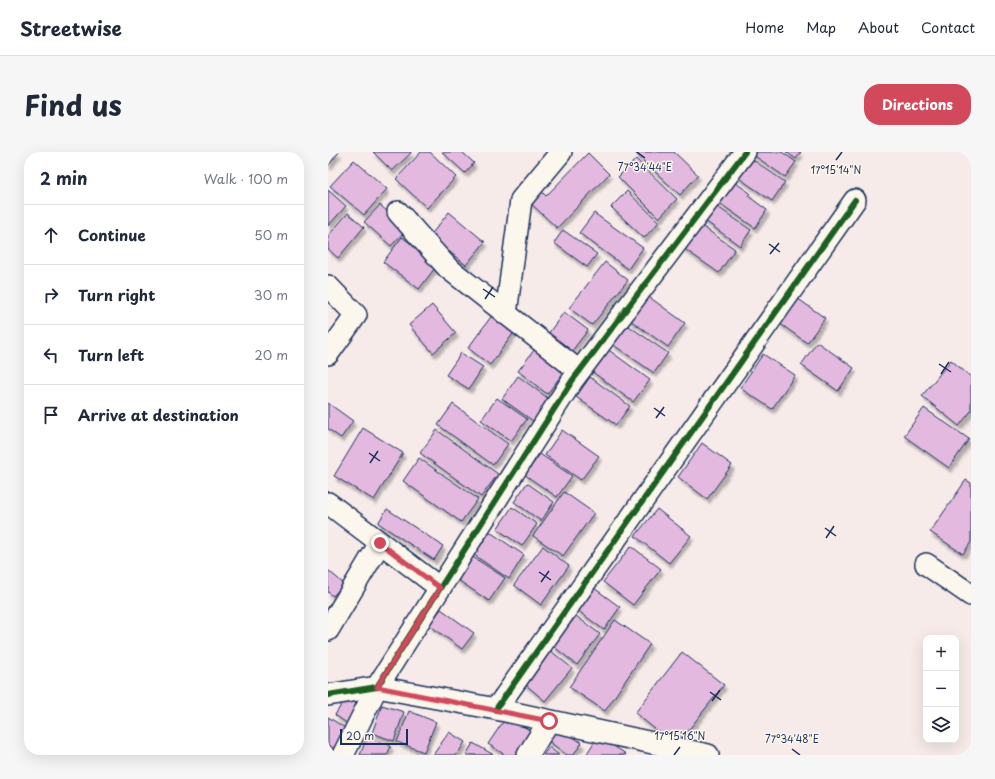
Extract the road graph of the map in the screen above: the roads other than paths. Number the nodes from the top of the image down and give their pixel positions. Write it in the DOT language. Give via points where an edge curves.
graph roads {
  1 [pos="561,152"];
  2 [pos="745,152"];
  3 [pos="855,200"];
  4 [pos="398,212"];
  5 [pos="328,286"];
  6 [pos="506,314"];
  7 [pos="328,354"];
  8 [pos="579,371"];
  9 [pos="328,503"];
  10 [pos="380,543"];
  11 [pos="926,564"];
  12 [pos="440,588"];
  13 [pos="971,595"];
  14 [pos="328,630"];
  15 [pos="377,687"];
  16 [pos="328,695"];
  17 [pos="496,709"];
  18 [pos="549,721"];
  19 [pos="635,748"];
  20 [pos="343,755"];
  21 [pos="528,755"];
  22 [pos="708,755"];
  1 -- 6 [label="street" via="521,200"];
  2 -- 8 [label="street"];
  3 -- 17 [label="street"];
  4 -- 6 [label="street" via="448,268"];
  5 -- 7 [label="street" via="356,315"];
  6 -- 8 [label="street"];
  8 -- 12 [label="street"];
  9 -- 10 [label="street"];
  10 -- 12 [label="street"];
  10 -- 14 [label="street"];
  11 -- 13 [label="street"];
  12 -- 15 [label="street"];
  15 -- 16 [label="street"];
  15 -- 17 [label="street"];
  15 -- 20 [label="street"];
  17 -- 18 [label="street"];
  18 -- 19 [label="street"];
  18 -- 21 [label="street"];
  19 -- 22 [label="street"];
}
